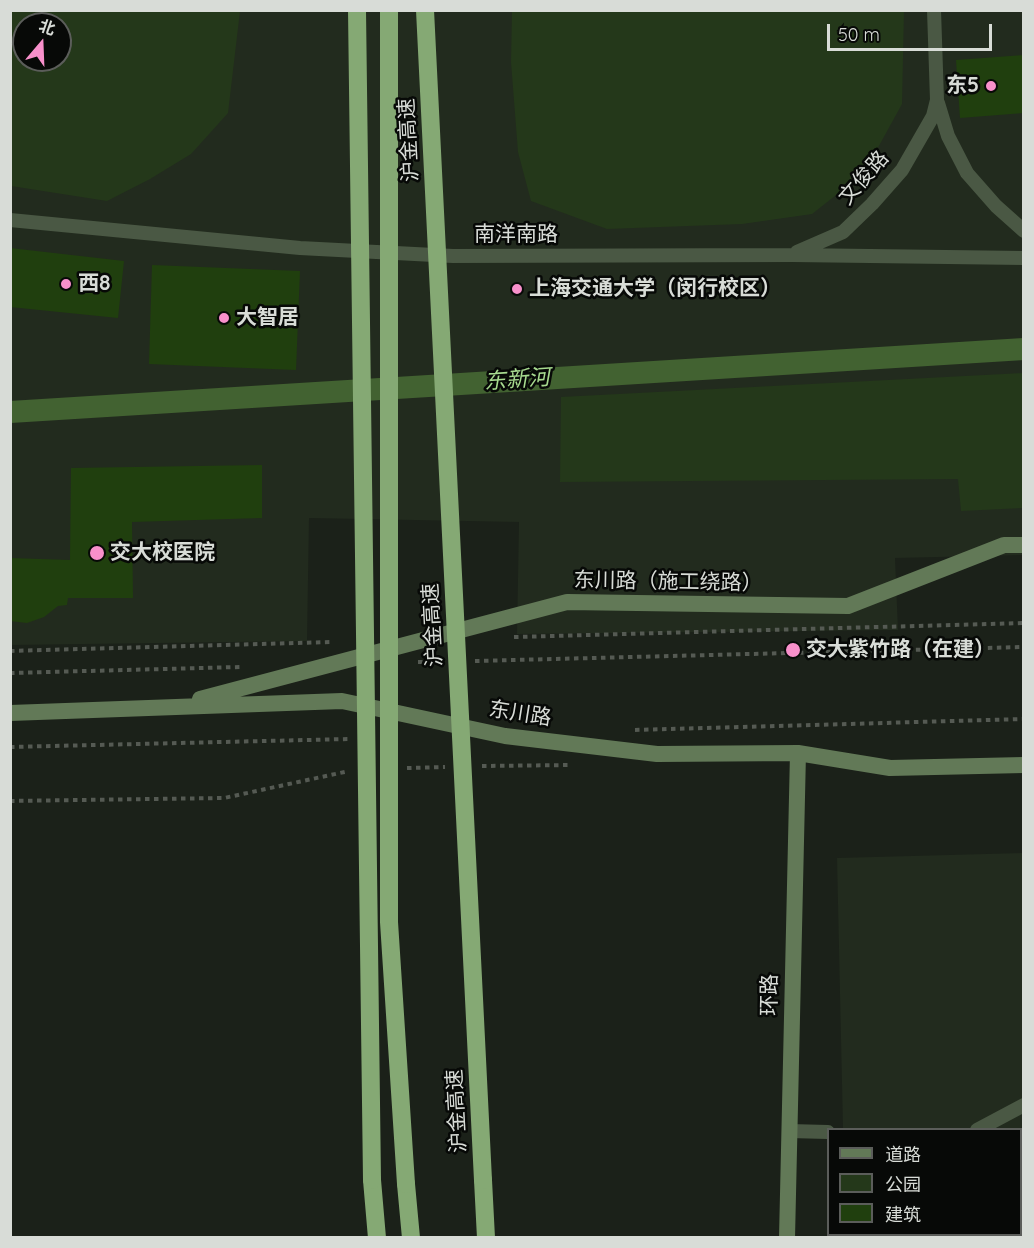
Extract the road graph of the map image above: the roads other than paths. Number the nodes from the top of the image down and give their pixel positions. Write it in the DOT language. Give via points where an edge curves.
graph roads {
  1 [pos="357,10"];
  2 [pos="389,10"];
  3 [pos="425,10"];
  4 [pos="934,10"];
  5 [pos="937,100"];
  6 [pos="10,220"];
  7 [pos="1023,231"];
  8 [pos="793,255"];
  9 [pos="1023,258"];
  10 [pos="1023,545"];
  11 [pos="170,707"];
  12 [pos="10,713"];
  13 [pos="798,753"];
  14 [pos="1023,765"];
  15 [pos="1023,1105"];
  16 [pos="981,1128"];
  17 [pos="789,1131"];
  18 [pos="827,1132"];
  19 [pos="377,1238"];
  20 [pos="411,1238"];
  21 [pos="486,1238"];
  22 [pos="787,1238"];
  1 -- 19 [label="highway, bridge" via="372,1180"];
  2 -- 20 [label="highway, 沪金高速, bridge" via="389,922"];
  3 -- 21 [label="highway, 沪金高速, bridge"];
  4 -- 5 [label="lane, 文俊路"];
  5 -- 7 [label="lane, 文俊路" via="948,136 966,173"];
  5 -- 8 [label="lane, 文俊路" via="933,117 902,170 872,204 843,232"];
  6 -- 8 [label="lane, 南洋南路" via="300,248 453,256"];
  8 -- 9 [label="lane, 南洋南路"];
  10 -- 11 [label="main road, 东川路（施工绕路）" via="1004,545 848,606 567,602"];
  11 -- 12 [label="main road, 东川路"];
  11 -- 13 [label="main road, 东川路" via="342,701 506,736 657,754"];
  13 -- 14 [label="main road, 东川路" via="890,768"];
  13 -- 17 [label="main road, 环路"];
  15 -- 16 [label="lane"];
  17 -- 18 [label="lane"];
  17 -- 22 [label="main road, 环路"];
}
